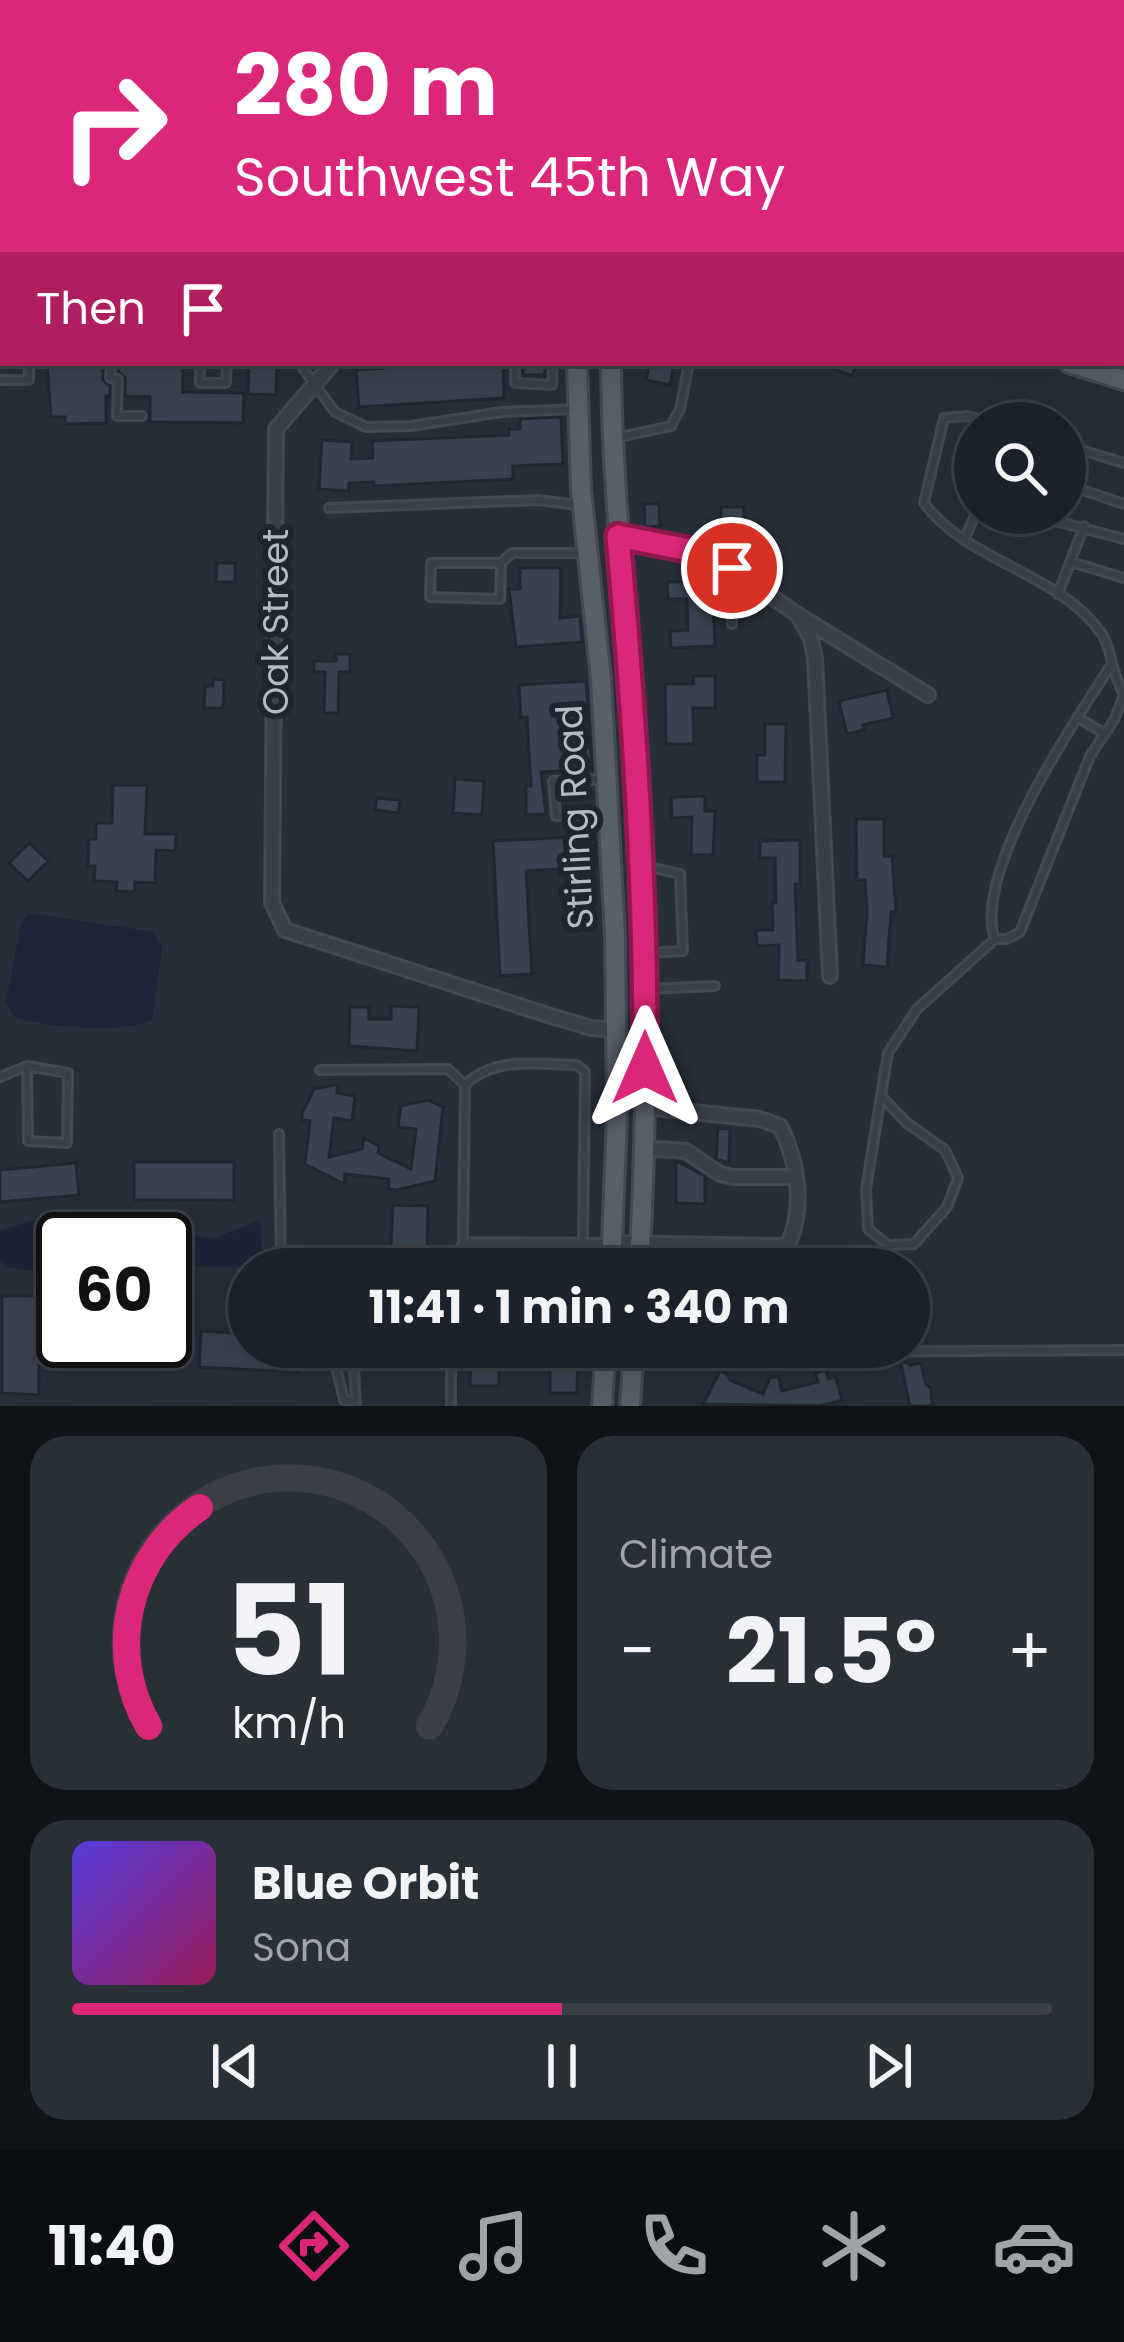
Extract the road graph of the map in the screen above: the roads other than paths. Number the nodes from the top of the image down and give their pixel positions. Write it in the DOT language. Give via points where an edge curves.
graph roads {
  1 [pos="29,366"];
  2 [pos="110,366"];
  3 [pos="200,366"];
  4 [pos="226,366"];
  5 [pos="301,366"];
  6 [pos="330,366"];
  7 [pos="515,366"];
  8 [pos="553,366"];
  9 [pos="578,366"];
  10 [pos="611,366"];
  11 [pos="688,366"];
  12 [pos="1080,366"];
  13 [pos="0,380"];
  14 [pos="1124,380"];
  15 [pos="314,384"];
  16 [pos="578,409"];
  17 [pos="142,416"];
  18 [pos="954,417"];
  19 [pos="612,439"];
  20 [pos="1086,451"];
  21 [pos="1124,463"];
  22 [pos="1086,491"];
  23 [pos="1124,504"];
  24 [pos="583,506"];
  25 [pos="329,508"];
  26 [pos="1086,527"];
  27 [pos="967,534"];
  28 [pos="1081,534"];
  29 [pos="618,536"];
  30 [pos="1124,539"];
  31 [pos="964,540"];
  32 [pos="588,553"];
  33 [pos="1071,562"];
  34 [pos="501,563"];
  35 [pos="732,568"];
  36 [pos="1124,578"];
  37 [pos="1058,594"];
  38 [pos="798,615"];
  39 [pos="732,624"];
  40 [pos="599,659"];
  41 [pos="1111,668"];
  42 [pos="632,695"];
  43 [pos="928,695"];
  44 [pos="1124,695"];
  45 [pos="1077,718"];
  46 [pos="1106,734"];
  47 [pos="606,779"];
  48 [pos="608,814"];
  49 [pos="641,866"];
  50 [pos="995,939"];
  51 [pos="644,953"];
  52 [pos="830,976"];
  53 [pos="716,986"];
  54 [pos="646,989"];
  55 [pos="617,1030"];
  56 [pos="27,1066"];
  57 [pos="320,1070"];
  58 [pos="0,1077"];
  59 [pos="465,1085"];
  60 [pos="881,1096"];
  61 [pos="645,1107"];
  62 [pos="280,1135"];
  63 [pos="644,1148"];
  64 [pos="796,1177"];
  65 [pos="463,1242"];
  66 [pos="486,1242"];
  67 [pos="579,1243"];
  68 [pos="612,1244"];
  69 [pos="640,1244"];
  70 [pos="281,1248"];
  71 [pos="461,1248"];
  72 [pos="486,1248"];
  73 [pos="578,1248"];
  74 [pos="612,1248"];
  75 [pos="640,1248"];
  76 [pos="930,1350"];
  77 [pos="1124,1350"];
  78 [pos="336,1368"];
  79 [pos="353,1368"];
  80 [pos="451,1368"];
  81 [pos="605,1368"];
  82 [pos="633,1368"];
  83 [pos="354,1403"];
  84 [pos="451,1406"];
  85 [pos="602,1406"];
  86 [pos="630,1406"];
  1 -- 13 [label="lane" via="29,380"];
  2 -- 17 [label="lane" via="110,378 118,379 117,416"];
  3 -- 4 [label="lane" via="200,383 226,383"];
  5 -- 15 [label="lane"];
  6 -- 15 [label="street, Oak Street"];
  7 -- 8 [label="lane" via="514,383 552,385"];
  9 -- 16 [label="main road, Stirling Road"];
  10 -- 19 [label="main road, Stirling Road"];
  11 -- 19 [label="lane" via="670,426"];
  12 -- 14 [label="main road"];
  15 -- 16 [label="lane" via="335,412 366,427"];
  15 -- 55 [label="street, Oak Street" via="277,429 272,903 285,929"];
  16 -- 24 [label="main road, Stirling Road"];
  18 -- 31 [label="lane" via="944,418 924,503"];
  19 -- 29 [label="main road, Stirling Road"];
  20 -- 21 [label="lane"];
  22 -- 23 [label="lane"];
  24 -- 25 [label="lane" via="538,500"];
  24 -- 32 [label="main road, Stirling Road"];
  26 -- 30 [label="lane"];
  27 -- 31 [label="lane"];
  28 -- 33 [label="lane"];
  29 -- 35 [label="street" via="694,551"];
  29 -- 42 [label="main road, Stirling Road"];
  31 -- 37 [label="lane"];
  32 -- 34 [label="lane" via="512,554"];
  32 -- 40 [label="main road, Stirling Road"];
  33 -- 36 [label="lane"];
  33 -- 37 [label="lane"];
  34 -- 34 [label="lane" via="431,563 430,597 500,598"];
  35 -- 38 [label="street"];
  35 -- 39 [label="lane"];
  37 -- 41 [label="lane" via="1105,637"];
  38 -- 43 [label="street"];
  38 -- 52 [label="street" via="815,658"];
  40 -- 42 [label="main road" via="616,665"];
  40 -- 47 [label="main road, Stirling Road"];
  41 -- 44 [label="lane"];
  41 -- 45 [label="lane"];
  42 -- 49 [label="main road, Stirling Road"];
  44 -- 46 [label="lane"];
  45 -- 46 [label="lane"];
  45 -- 50 [label="lane" via="1031,792 998,880 990,903"];
  46 -- 50 [label="lane" via="1066,811 1020,932"];
  47 -- 48 [label="main road, Stirling Road"];
  47 -- 48 [label="lane" via="553,781 556,816"];
  48 -- 55 [label="main road, Stirling Road"];
  49 -- 51 [label="main road, Stirling Road"];
  49 -- 51 [label="lane" via="680,874 683,951"];
  50 -- 60 [label="lane" via="917,1009 888,1053"];
  51 -- 54 [label="main road, Stirling Road"];
  53 -- 54 [label="lane"];
  54 -- 61 [label="main road, Stirling Road"];
  55 -- 68 [label="main road, Stirling Road"];
  56 -- 56 [label="lane" via="68,1073 67,1143 28,1141"];
  56 -- 58 [label="lane"];
  57 -- 59 [label="lane" via="448,1069"];
  59 -- 65 [label="lane"];
  59 -- 67 [label="lane" via="497,1064 577,1065 585,1072"];
  60 -- 60 [label="lane" via="945,1150 958,1178 947,1207 914,1244 888,1245 868,1229"];
  61 -- 63 [label="main road, Stirling Road"];
  61 -- 64 [label="street" via="780,1126"];
  62 -- 70 [label="lane"];
  63 -- 64 [label="street" via="686,1151 734,1177"];
  63 -- 69 [label="main road, Stirling Road"];
  64 -- 69 [label="street" via="788,1245"];
  65 -- 66 [label="lane"];
  65 -- 71 [label="lane"];
  66 -- 67 [label="lane"];
  66 -- 72 [label="lane"];
  67 -- 68 [label="lane"];
  67 -- 73 [label="lane"];
  68 -- 69 [label="street"];
  68 -- 74 [label="main road, Stirling Road"];
  69 -- 75 [label="main road, Stirling Road"];
  76 -- 77 [label="lane"];
  78 -- 83 [label="lane" via="344,1400"];
  79 -- 83 [label="lane"];
  80 -- 84 [label="lane"];
  81 -- 85 [label="main road"];
  82 -- 86 [label="main road"];
}
